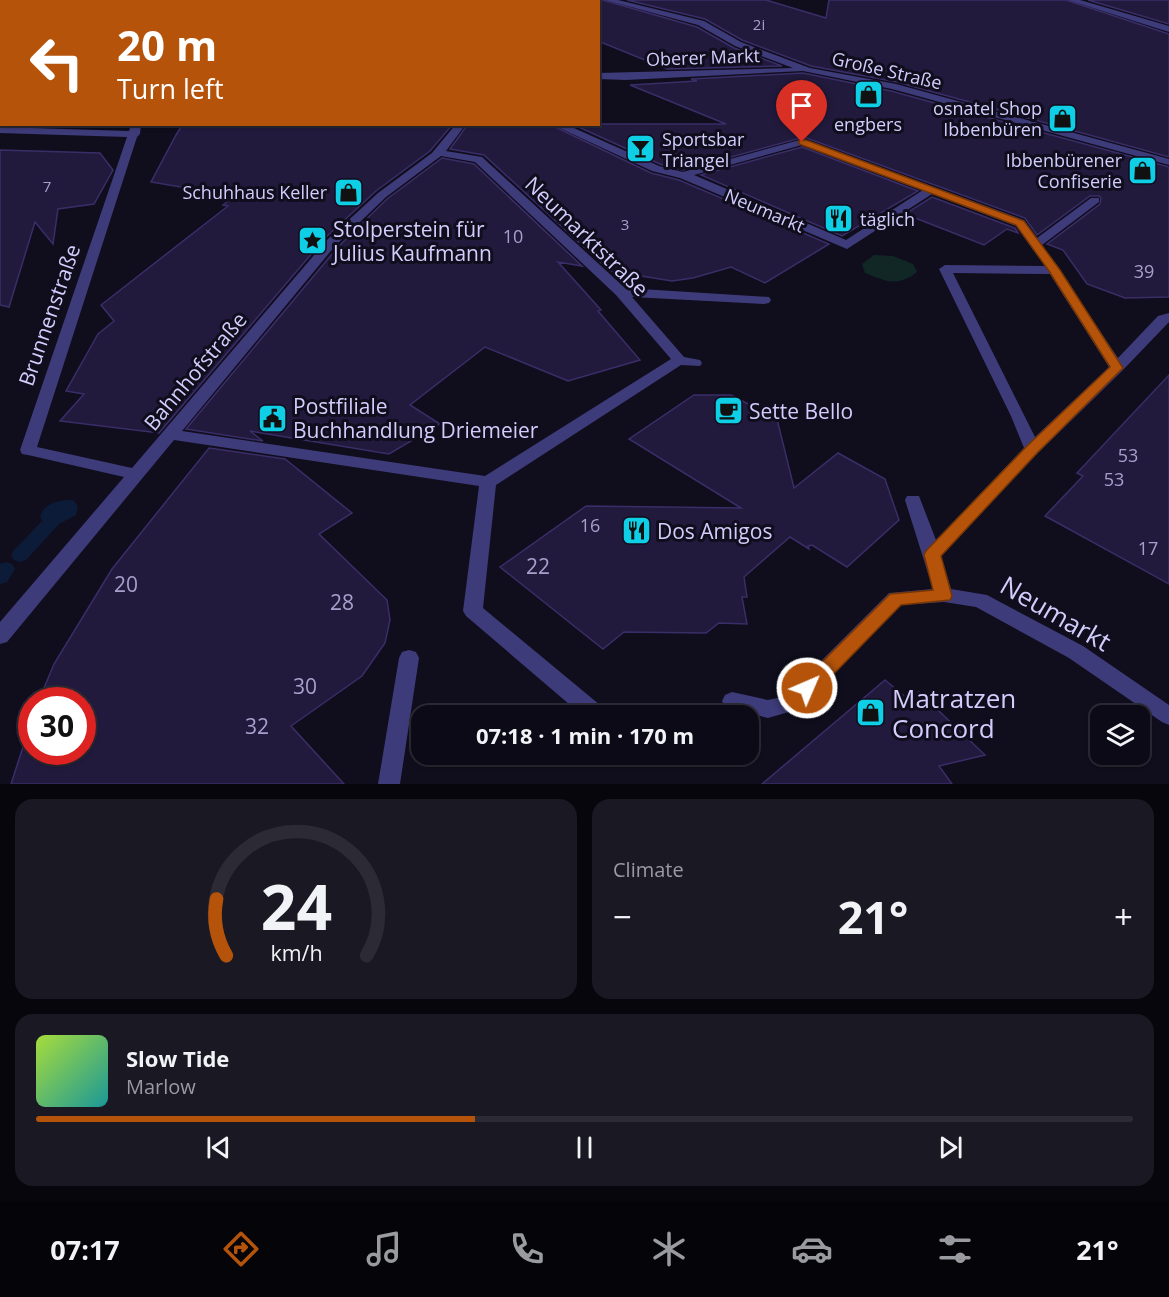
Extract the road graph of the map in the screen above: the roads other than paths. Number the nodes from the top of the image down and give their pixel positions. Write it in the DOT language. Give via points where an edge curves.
graph roads {
  1 [pos="609,0"];
  2 [pos="1072,0"];
  3 [pos="1169,29"];
  4 [pos="734,42"];
  5 [pos="808,70"];
  6 [pos="757,72"];
  7 [pos="600,76"];
  8 [pos="460,126"];
  9 [pos="560,126"];
  10 [pos="135,129"];
  11 [pos="0,130"];
  12 [pos="441,153"];
  13 [pos="1169,162"];
  14 [pos="683,175"];
  15 [pos="931,190"];
  16 [pos="1095,200"];
  17 [pos="1035,245"];
  18 [pos="1054,270"];
  19 [pos="621,292"];
  20 [pos="661,294"];
  21 [pos="764,300"];
  22 [pos="679,304"];
  23 [pos="1169,318"];
  24 [pos="679,360"];
  25 [pos="695,363"];
  26 [pos="1117,368"];
  27 [pos="170,434"];
  28 [pos="1032,450"];
  29 [pos="135,474"];
  30 [pos="488,482"];
  31 [pos="913,500"];
  32 [pos="932,555"];
  33 [pos="944,596"];
  34 [pos="0,636"];
  35 [pos="409,657"];
  36 [pos="586,705"];
  37 [pos="759,709"];
  38 [pos="1169,716"];
  39 [pos="389,784"];
  1 -- 4 [label="street, Große Straße" via="701,23"];
  2 -- 3 [label="street"];
  4 -- 5 [label="street, Große Straße"];
  4 -- 6 [label="street"];
  5 -- 6 [label="street, Oberer Markt"];
  5 -- 13 [label="street, Große Straße" via="894,86"];
  6 -- 7 [label="street, Oberer Markt"];
  8 -- 12 [label="street"];
  9 -- 14 [label="street, Neumarkt" via="656,169"];
  10 -- 11 [label="street"];
  10 -- 29 [label="street, Brunnenstraße" via="28,450"];
  12 -- 19 [label="street, Neumarktstraße" via="478,159"];
  12 -- 27 [label="street, Bahnhofstraße" via="383,195 331,243"];
  14 -- 15 [label="street" via="802,142"];
  14 -- 15 [label="street, Neumarkt" via="847,245"];
  15 -- 17 [label="street" via="1020,223"];
  16 -- 17 [label="street"];
  17 -- 18 [label="street"];
  18 -- 26 [label="street"];
  18 -- 28 [label="street" via="945,269 1019,416"];
  19 -- 20 [label="street"];
  19 -- 24 [label="street, Neumarktstraße"];
  20 -- 21 [label="street"];
  20 -- 22 [label="street"];
  23 -- 26 [label="street" via="1163,319"];
  24 -- 25 [label="street"];
  24 -- 30 [label="street"];
  26 -- 28 [label="street"];
  27 -- 29 [label="street, Bahnhofstraße"];
  27 -- 30 [label="street"];
  28 -- 32 [label="street"];
  29 -- 34 [label="street, Bahnhofstraße"];
  30 -- 36 [label="street" via="473,611"];
  31 -- 32 [label="street"];
  32 -- 33 [label="street"];
  33 -- 37 [label="street, Neumarkt" via="896,598 792,703"];
  33 -- 38 [label="street, Neumarkt" via="980,600 1076,652"];
  35 -- 39 [label="street"];
}
